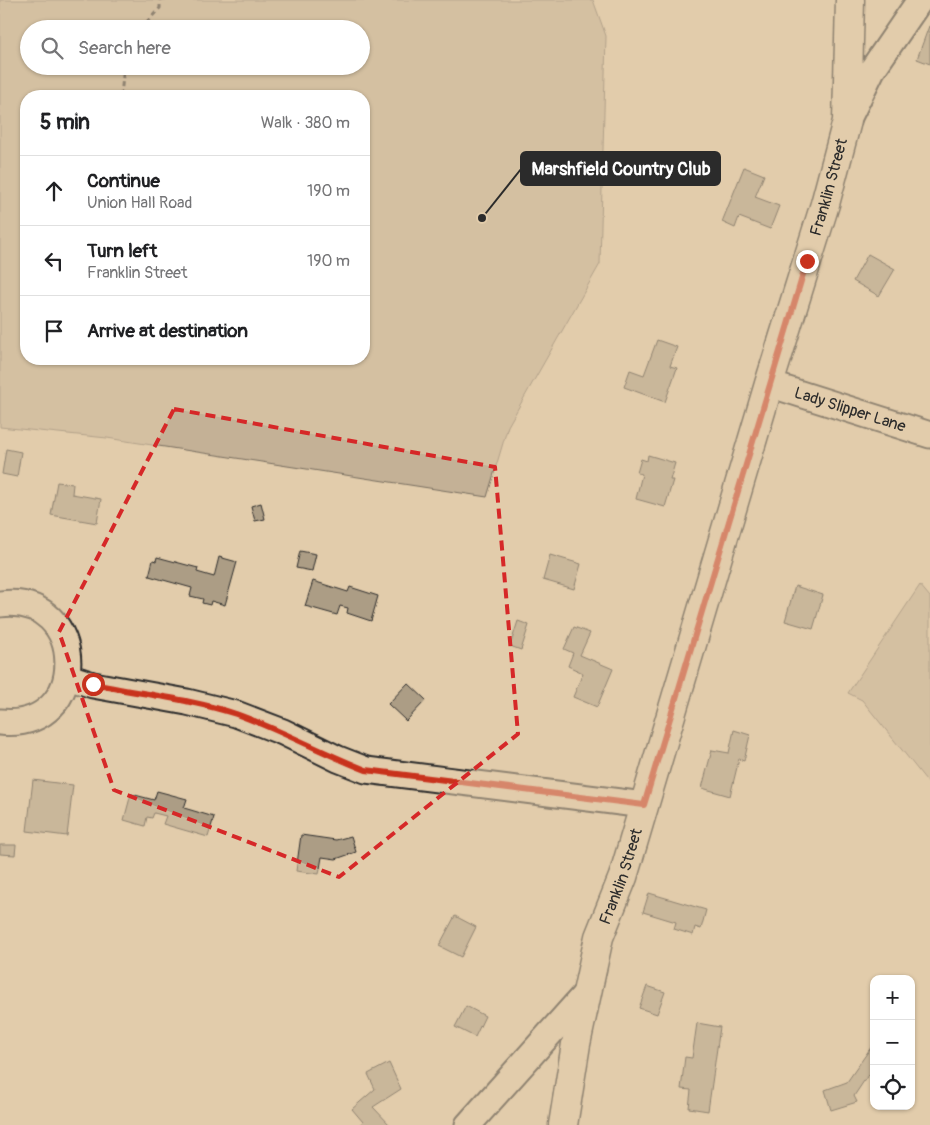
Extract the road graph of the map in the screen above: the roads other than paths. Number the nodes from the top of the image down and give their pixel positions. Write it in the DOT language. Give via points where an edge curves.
graph roads {
  1 [pos="850,0"];
  2 [pos="920,0"];
  3 [pos="847,121"];
  4 [pos="769,384"];
  5 [pos="930,435"];
  6 [pos="0,604"];
  7 [pos="68,676"];
  8 [pos="0,722"];
  9 [pos="644,805"];
  10 [pos="587,992"];
  11 [pos="468,1125"];
  12 [pos="563,1125"];
  1 -- 3 [label="main road"];
  2 -- 3 [label="street, Franklin Street" via="872,70"];
  3 -- 4 [label="main road, Franklin Street" via="825,204"];
  4 -- 5 [label="street, Lady Slipper Lane"];
  4 -- 9 [label="main road, Franklin Street"];
  6 -- 7 [label="street" via="26,605 53,621 64,637 69,656"];
  7 -- 8 [label="street" via="61,694 46,710 23,722"];
  7 -- 9 [label="street" via="236,714 366,770"];
  9 -- 10 [label="main road, Franklin Street" via="623,877 599,937"];
  10 -- 11 [label="street, Franklin Street"];
  10 -- 12 [label="main road"];
}
